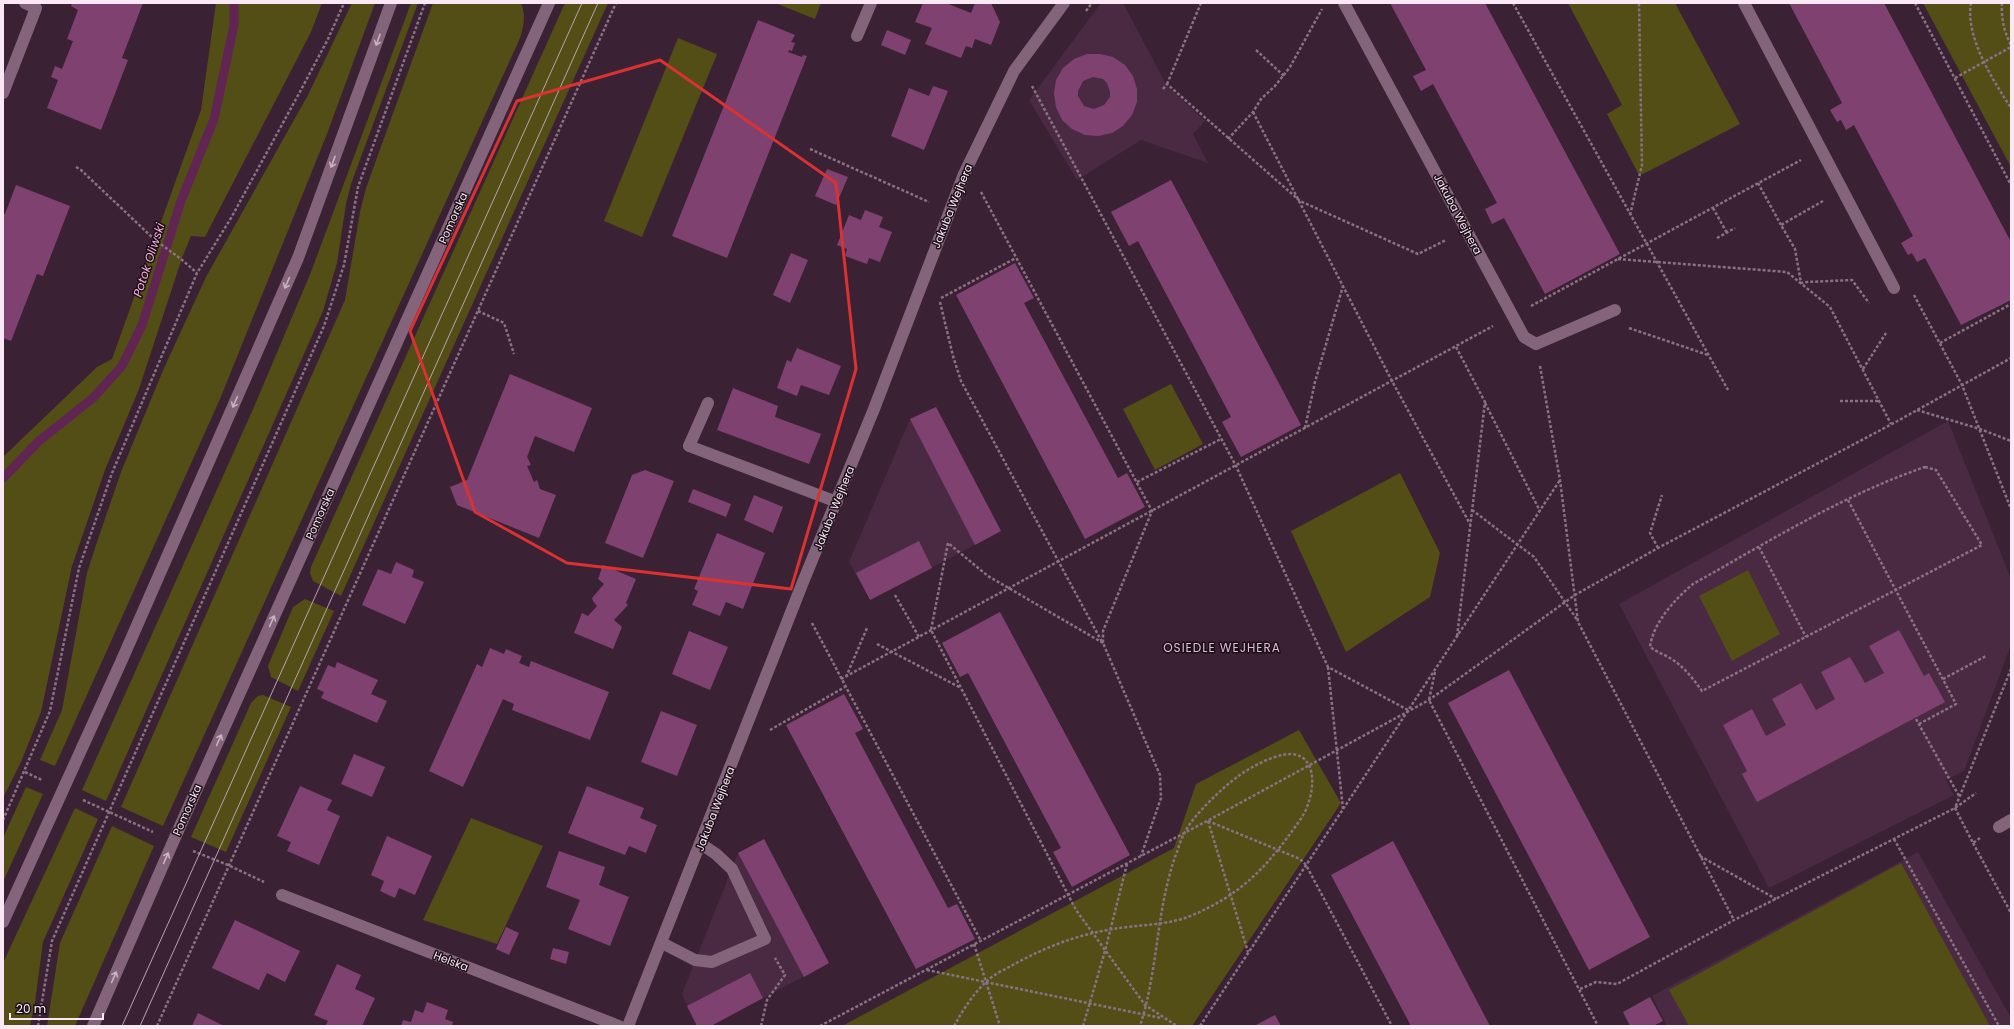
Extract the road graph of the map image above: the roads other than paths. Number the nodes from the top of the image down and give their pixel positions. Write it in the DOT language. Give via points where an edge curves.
graph roads {
  1 [pos="25,3"];
  2 [pos="392,3"];
  3 [pos="871,3"];
  4 [pos="1064,3"];
  5 [pos="1344,3"];
  6 [pos="1744,3"];
  7 [pos="546,5"];
  8 [pos="857,36"];
  9 [pos="3,93"];
  10 [pos="1894,288"];
  11 [pos="1615,310"];
  12 [pos="708,403"];
  13 [pos="837,502"];
  14 [pos="2011,820"];
  15 [pos="1998,827"];
  16 [pos="701,844"];
  17 [pos="282,895"];
  18 [pos="3,922"];
  19 [pos="662,943"];
  20 [pos="93,1026"];
  21 [pos="619,1026"];
  22 [pos="628,1026"];
  1 -- 9 [label="street" via="36,8"];
  2 -- 18 [label="street, one-way" via="298,258 124,655"];
  3 -- 8 [label="street"];
  4 -- 13 [label="street, Jakuba Wejhera" via="1014,71 964,174"];
  5 -- 11 [label="street, Jakuba Wejhera" via="1524,338 1536,344"];
  6 -- 10 [label="street"];
  20 -- 7 [label="street, Pomorska, one-way"];
  12 -- 13 [label="street" via="689,446"];
  13 -- 16 [label="street, Jakuba Wejhera"];
  14 -- 15 [label="street"];
  16 -- 19 [label="street, Jakuba Wejhera"];
  16 -- 19 [label="street" via="732,868 765,939 712,962 695,960"];
  17 -- 21 [label="street, Helska"];
  19 -- 22 [label="street, Jakuba Wejhera"];
}
